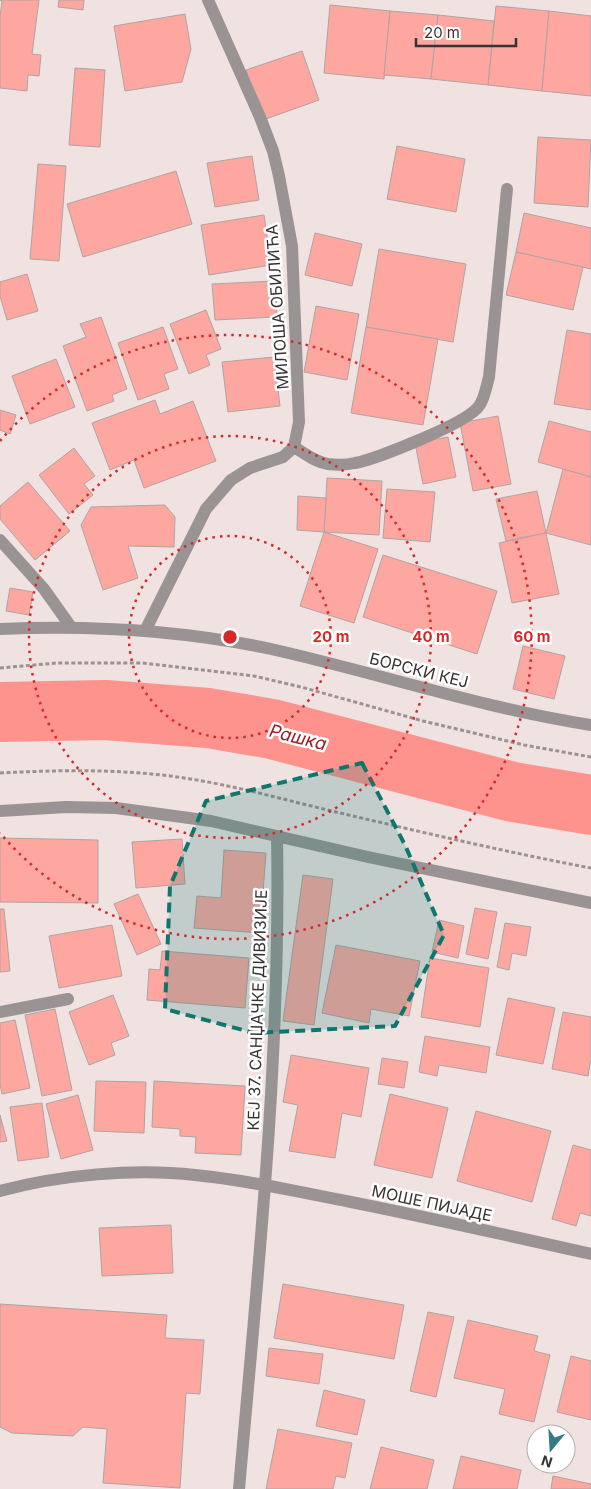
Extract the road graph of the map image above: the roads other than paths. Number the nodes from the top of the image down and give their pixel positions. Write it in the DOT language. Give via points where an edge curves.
graph roads {
  1 [pos="208,0"];
  2 [pos="507,189"];
  3 [pos="294,447"];
  4 [pos="0,540"];
  5 [pos="71,627"];
  6 [pos="0,628"];
  7 [pos="145,631"];
  8 [pos="591,725"];
  9 [pos="0,811"];
  10 [pos="277,836"];
  11 [pos="591,903"];
  12 [pos="68,999"];
  13 [pos="0,1012"];
  14 [pos="265,1185"];
  15 [pos="0,1191"];
  16 [pos="591,1254"];
  17 [pos="239,1489"];
  1 -- 3 [label="street, МИЛОША ОБИЛИЋА" via="273,151 288,218 300,404"];
  2 -- 3 [label="street" via="489,377 479,407 468,416 419,440 355,463 325,464"];
  3 -- 7 [label="street" via="283,456 250,468 219,493 202,516"];
  4 -- 5 [label="street" via="44,589"];
  5 -- 6 [label="street, БОРСКИ КЕЈ"];
  5 -- 7 [label="street, БОРСКИ КЕЈ"];
  7 -- 8 [label="street, БОРСКИ КЕЈ" via="270,649 515,711"];
  9 -- 10 [label="street" via="116,808 211,821"];
  10 -- 11 [label="street"];
  10 -- 14 [label="street, КЕЈ 37. САНЏАЧКЕ ДИВИЗИЈЕ" via="276,1014"];
  12 -- 13 [label="street"];
  14 -- 15 [label="street, МОШЕ ПИЈАДЕ" via="194,1174 150,1173 57,1179"];
  14 -- 16 [label="street, МОШЕ ПИЈАДЕ"];
  14 -- 17 [label="street"];
}
